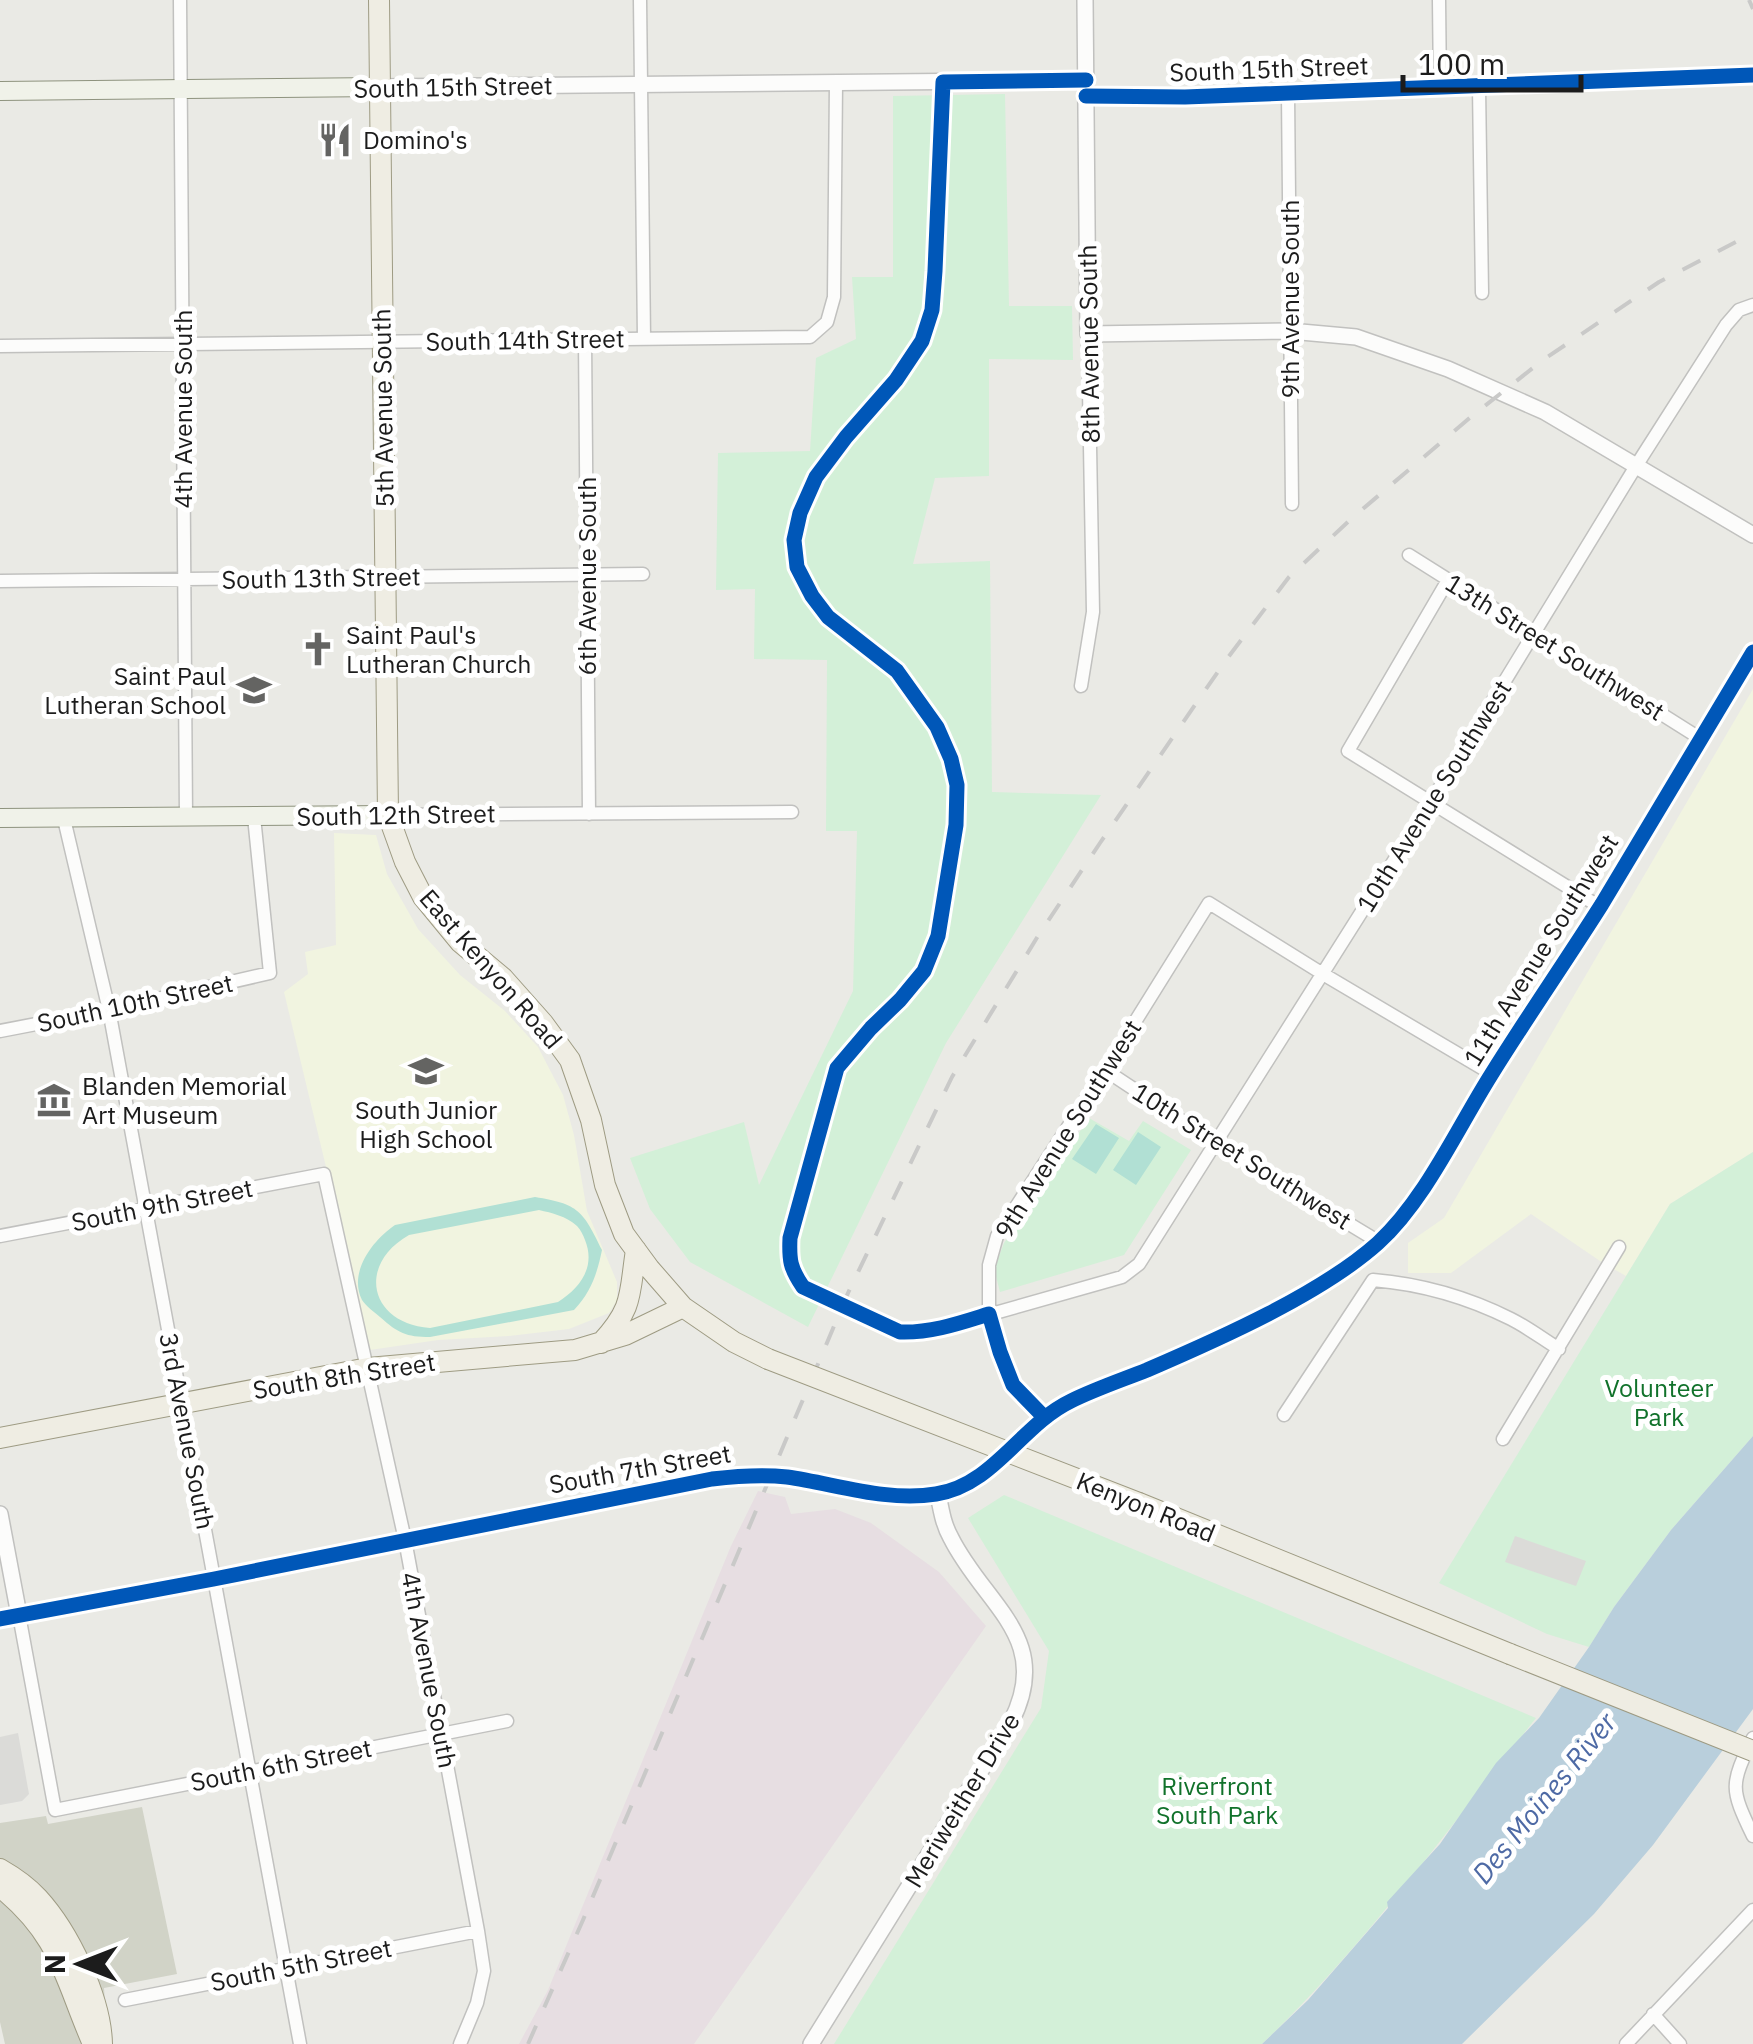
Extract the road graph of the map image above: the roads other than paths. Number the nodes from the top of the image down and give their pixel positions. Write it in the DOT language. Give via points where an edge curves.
graph roads {
  1 [pos="180,0"];
  2 [pos="379,0"];
  3 [pos="640,0"];
  4 [pos="1086,0"];
  5 [pos="1439,0"];
  6 [pos="1753,76"];
  7 [pos="943,82"];
  8 [pos="836,83"];
  9 [pos="640,85"];
  10 [pos="1480,87"];
  11 [pos="380,88"];
  12 [pos="1086,88"];
  13 [pos="1440,88"];
  14 [pos="181,89"];
  15 [pos="0,91"];
  16 [pos="1288,94"];
  17 [pos="1482,293"];
  18 [pos="1753,305"];
  19 [pos="1290,330"];
  20 [pos="1088,334"];
  21 [pos="585,339"];
  22 [pos="644,339"];
  23 [pos="383,342"];
  24 [pos="183,344"];
  25 [pos="0,346"];
  26 [pos="1636,466"];
  27 [pos="1292,504"];
  28 [pos="1753,535"];
  29 [pos="1409,555"];
  30 [pos="643,574"];
  31 [pos="586,575"];
  32 [pos="385,577"];
  33 [pos="184,579"];
  34 [pos="1448,580"];
  35 [pos="0,581"];
  36 [pos="1534,634"];
  37 [pos="1753,652"];
  38 [pos="1081,686"];
  39 [pos="1701,738"];
  40 [pos="1431,802"];
  41 [pos="792,812"];
  42 [pos="589,814"];
  43 [pos="388,815"];
  44 [pos="254,817"];
  45 [pos="0,818"];
  46 [pos="186,818"];
  47 [pos="64,819"];
  48 [pos="1600,907"];
  49 [pos="1323,974"];
  50 [pos="109,1010"];
  51 [pos="0,1032"];
  52 [pos="1105,1070"];
  53 [pos="1492,1074"];
  54 [pos="1217,1144"];
  55 [pos="324,1174"];
  56 [pos="605,1182"];
  57 [pos="145,1209"];
  58 [pos="0,1236"];
  59 [pos="1379,1242"];
  60 [pos="1619,1247"];
  61 [pos="636,1250"];
  62 [pos="1354,1262"];
  63 [pos="1373,1280"];
  64 [pos="683,1307"];
  65 [pos="990,1314"];
  66 [pos="600,1343"];
  67 [pos="1558,1349"];
  68 [pos="368,1368"];
  69 [pos="182,1403"];
  70 [pos="1284,1415"];
  71 [pos="1044,1417"];
  72 [pos="0,1438"];
  73 [pos="1503,1439"];
  74 [pos="938,1494"];
  75 [pos="0,1514"];
  76 [pos="404,1540"];
  77 [pos="214,1579"];
  78 [pos="18,1615"];
  79 [pos="0,1619"];
  80 [pos="507,1721"];
  81 [pos="441,1734"];
  82 [pos="1753,1738"];
  83 [pos="1753,1751"];
  84 [pos="250,1772"];
  85 [pos="1753,1836"];
  86 [pos="0,1869"];
  87 [pos="0,1887"];
  88 [pos="1753,1910"];
  89 [pos="478,1931"];
  90 [pos="286,1969"];
  91 [pos="125,2000"];
  92 [pos="1654,2014"];
  93 [pos="93,2044"];
  94 [pos="102,2044"];
  95 [pos="300,2044"];
  96 [pos="460,2044"];
  97 [pos="811,2044"];
  98 [pos="1626,2044"];
  99 [pos="1680,2044"];
  1 -- 14 [label="street, 4th Avenue South"];
  2 -- 11 [label="main road, 5th Avenue South"];
  3 -- 9 [label="street"];
  4 -- 12 [label="street, 8th Avenue South"];
  5 -- 13 [label="street"];
  6 -- 10 [label="street, South 15th Street"];
  7 -- 8 [label="street, South 15th Street"];
  7 -- 12 [label="street, South 15th Street"];
  7 -- 65 [label="street" via="936,271 922,341 816,477 794,540 797,566 828,617 897,671 937,727 956,784 954,841 938,936 924,971 838,1068 789,1259 803,1287 900,1332"];
  8 -- 9 [label="street, South 15th Street"];
  8 -- 22 [label="street, South 14th Street" via="834,297 827,322 810,337"];
  9 -- 11 [label="street, South 15th Street"];
  9 -- 22 [label="street"];
  10 -- 13 [label="street, South 15th Street"];
  10 -- 17 [label="street"];
  11 -- 14 [label="main road, South 15th Street"];
  11 -- 23 [label="main road, 5th Avenue South"];
  12 -- 16 [label="street, South 15th Street" via="1186,97"];
  12 -- 20 [label="street, 8th Avenue South"];
  13 -- 16 [label="street, South 15th Street"];
  14 -- 15 [label="main road, South 15th Street"];
  14 -- 24 [label="street, 4th Avenue South"];
  16 -- 19 [label="street, 9th Avenue South"];
  18 -- 26 [label="street, 10th Avenue Southwest" via="1726,326"];
  19 -- 20 [label="street"];
  19 -- 26 [label="street" via="1356,337 1448,369 1545,412"];
  19 -- 27 [label="street, 9th Avenue South"];
  20 -- 38 [label="street, 8th Avenue South" via="1093,612"];
  21 -- 22 [label="street, South 14th Street"];
  21 -- 23 [label="street, South 14th Street"];
  21 -- 31 [label="street, 6th Avenue South"];
  23 -- 24 [label="street, South 14th Street"];
  23 -- 32 [label="main road, 5th Avenue South"];
  24 -- 25 [label="street, South 14th Street"];
  24 -- 33 [label="street, 4th Avenue South"];
  26 -- 28 [label="street"];
  26 -- 36 [label="street, 10th Avenue Southwest"];
  29 -- 34 [label="street, 13th Street Southwest"];
  30 -- 31 [label="street, South 13th Street"];
  31 -- 32 [label="street, South 13th Street"];
  31 -- 42 [label="street, 6th Avenue South"];
  32 -- 33 [label="street, South 13th Street"];
  32 -- 43 [label="main road, 5th Avenue South"];
  33 -- 35 [label="street, South 13th Street"];
  33 -- 46 [label="street, 4th Avenue South"];
  34 -- 36 [label="street, 13th Street Southwest"];
  34 -- 40 [label="street" via="1348,750"];
  36 -- 39 [label="street, 13th Street Southwest"];
  36 -- 40 [label="street, 10th Avenue Southwest"];
  37 -- 39 [label="street, 11th Avenue Southwest"];
  39 -- 48 [label="street, 11th Avenue Southwest"];
  40 -- 48 [label="street"];
  40 -- 49 [label="street, 10th Avenue Southwest"];
  41 -- 42 [label="street, South 12th Street"];
  42 -- 43 [label="street, South 12th Street"];
  43 -- 44 [label="main road, South 12th Street"];
  43 -- 56 [label="main road, East Kenyon Road" via="423,897 460,942 503,978 570,1060"];
  44 -- 46 [label="main road, South 12th Street"];
  44 -- 50 [label="street, South 10th Street" via="270,974"];
  45 -- 47 [label="main road, South 12th Street"];
  46 -- 47 [label="main road, South 12th Street"];
  47 -- 50 [label="street, 3rd Avenue South"];
  48 -- 53 [label="street, 11th Avenue Southwest"];
  49 -- 52 [label="street, 9th Avenue Southwest" via="1209,903"];
  49 -- 53 [label="street"];
  49 -- 54 [label="street, 10th Avenue Southwest"];
  50 -- 51 [label="street, South 10th Street"];
  50 -- 57 [label="street, 3rd Avenue South"];
  52 -- 54 [label="street, 10th Street Southwest"];
  52 -- 65 [label="street, 9th Avenue Southwest" via="997,1236 989,1265"];
  53 -- 59 [label="street, 11th Avenue Southwest" via="1411,1208"];
  54 -- 59 [label="street, 10th Street Southwest"];
  54 -- 65 [label="street, 10th Avenue Southwest" via="1139,1264 1122,1277"];
  55 -- 57 [label="street, South 9th Street"];
  55 -- 68 [label="street, 4th Avenue South"];
  56 -- 61 [label="main road, Kenyon Road"];
  57 -- 58 [label="street, South 9th Street"];
  57 -- 69 [label="street, 3rd Avenue South"];
  59 -- 62 [label="street, 11th Avenue Southwest"];
  60 -- 67 [label="street"];
  61 -- 64 [label="main road, Kenyon Road"];
  61 -- 66 [label="main road" via="627,1308"];
  62 -- 63 [label="street"];
  62 -- 71 [label="street, South 7th Street" via="1256,1319"];
  63 -- 67 [label="street" via="1456,1296 1512,1319"];
  63 -- 70 [label="street"];
  64 -- 66 [label="main road, South 8th Street"];
  64 -- 83 [label="main road, Kenyon Road, bridge" via="768,1359"];
  65 -- 71 [label="street, 9th Avenue Southwest" via="1013,1385"];
  66 -- 68 [label="main road, South 8th Street" via="536,1355"];
  67 -- 73 [label="street"];
  68 -- 69 [label="main road, South 8th Street"];
  68 -- 76 [label="street, 4th Avenue South"];
  69 -- 72 [label="main road, South 8th Street"];
  69 -- 77 [label="street, 3rd Avenue South"];
  71 -- 74 [label="street, South 7th Street" via="978,1477"];
  74 -- 76 [label="street, South 7th Street" via="751,1474"];
  74 -- 97 [label="street, Meriweither Drive" via="952,1540 1020,1642 1022,1702"];
  75 -- 78 [label="street"];
  76 -- 77 [label="street, South 7th Street"];
  76 -- 81 [label="street, 4th Avenue South"];
  77 -- 78 [label="street, South 7th Street"];
  77 -- 84 [label="street, 3rd Avenue South"];
  78 -- 79 [label="street, South 7th Street"];
  78 -- 84 [label="street, South 6th Street" via="54,1810"];
  80 -- 81 [label="street, South 6th Street"];
  81 -- 84 [label="street, South 6th Street"];
  81 -- 89 [label="street, 4th Avenue South"];
  82 -- 85 [label="street" via="1735,1788"];
  84 -- 90 [label="street, 3rd Avenue South"];
  86 -- 94 [label="main road" via="37,1896 59,1925 91,1993"];
  87 -- 93 [label="main road" via="36,1921 58,1956"];
  88 -- 92 [label="street"];
  89 -- 90 [label="street, South 5th Street"];
  89 -- 96 [label="street, 4th Avenue South" via="484,1971"];
  90 -- 91 [label="street, South 5th Street"];
  90 -- 95 [label="street, 3rd Avenue South"];
  92 -- 98 [label="street"];
  92 -- 99 [label="street"];
}
